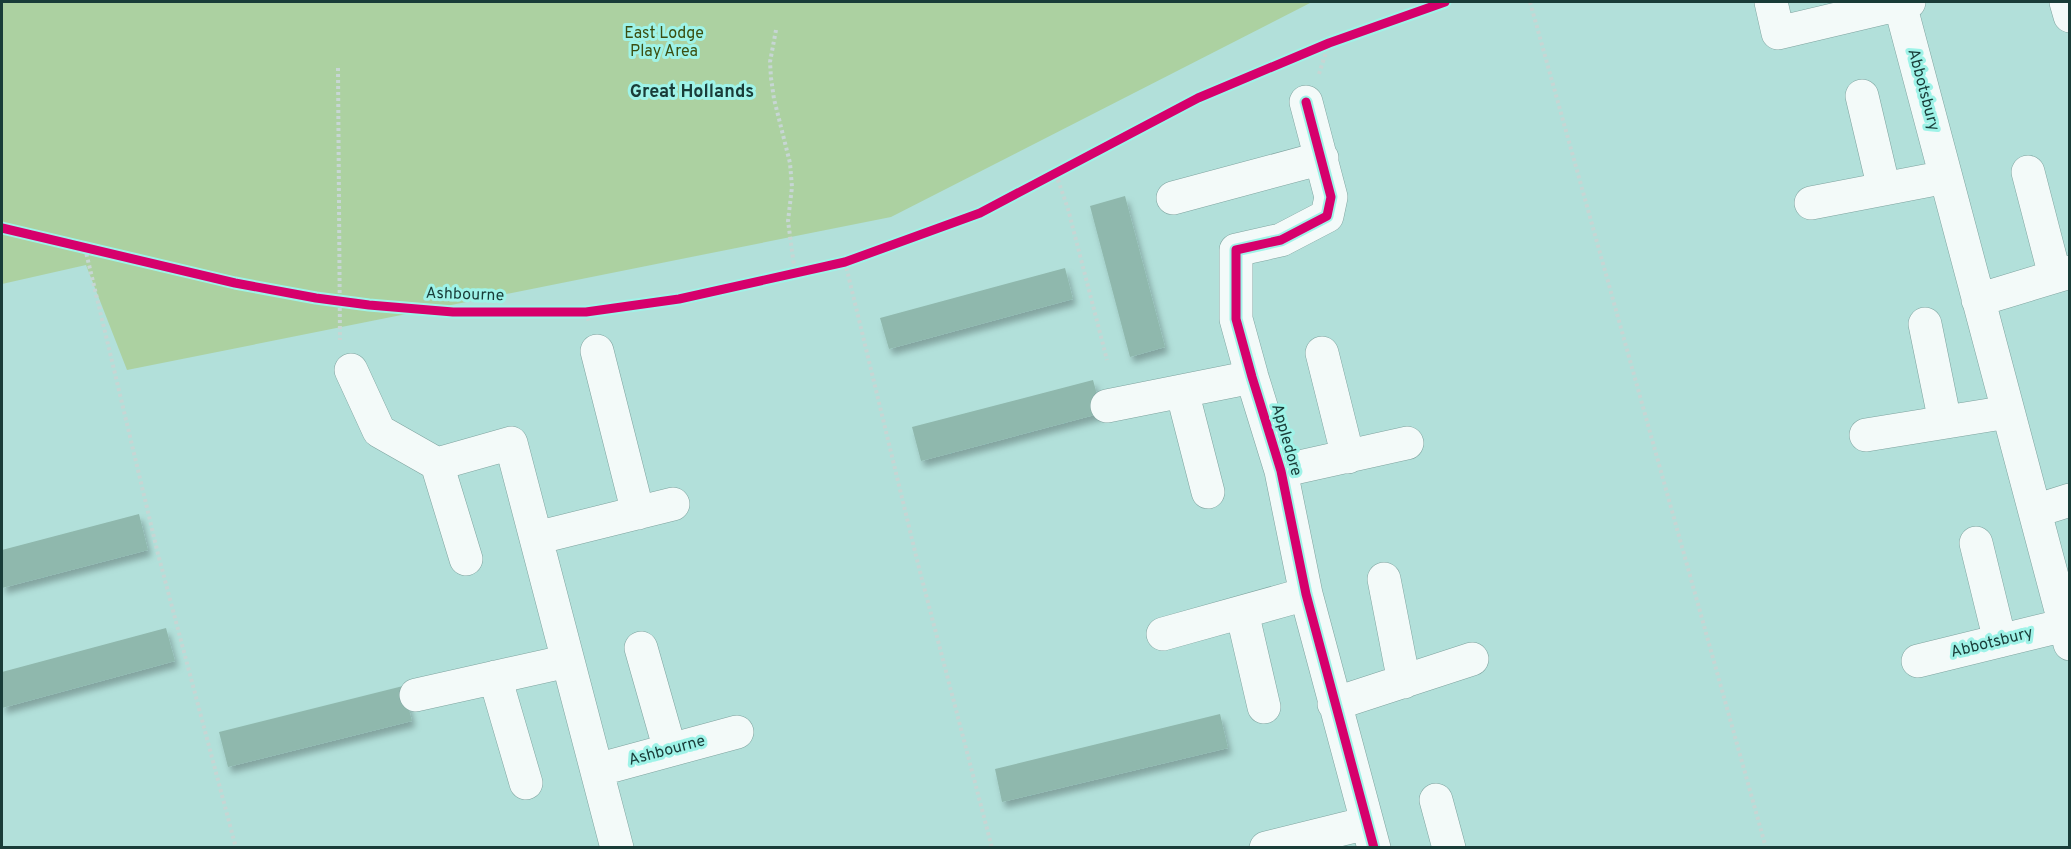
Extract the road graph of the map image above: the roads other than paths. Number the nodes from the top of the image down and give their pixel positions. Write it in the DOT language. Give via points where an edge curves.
graph roads {
  1 [pos="1771,2"];
  2 [pos="2066,2"];
  3 [pos="1905,3"];
  4 [pos="2070,16"];
  5 [pos="1862,96"];
  6 [pos="1306,102"];
  7 [pos="1322,158"];
  8 [pos="2028,172"];
  9 [pos="1946,177"];
  10 [pos="1884,189"];
  11 [pos="1173,198"];
  12 [pos="1811,203"];
  13 [pos="2062,274"];
  14 [pos="1978,300"];
  15 [pos="1925,324"];
  16 [pos="597,351"];
  17 [pos="1322,353"];
  18 [pos="351,370"];
  19 [pos="1252,377"];
  20 [pos="1182,391"];
  21 [pos="1107,406"];
  22 [pos="2008,412"];
  23 [pos="1945,422"];
  24 [pos="1866,435"];
  25 [pos="1407,443"];
  26 [pos="1348,457"];
  27 [pos="437,464"];
  28 [pos="1281,471"];
  29 [pos="1208,492"];
  30 [pos="2070,500"];
  31 [pos="673,504"];
  32 [pos="2035,511"];
  33 [pos="638,513"];
  34 [pos="536,538"];
  35 [pos="1976,543"];
  36 [pos="466,559"];
  37 [pos="1384,579"];
  38 [pos="1306,594"];
  39 [pos="1242,612"];
  40 [pos="1163,634"];
  41 [pos="2067,634"];
  42 [pos="2000,641"];
  43 [pos="641,648"];
  44 [pos="1472,659"];
  45 [pos="568,661"];
  46 [pos="1918,661"];
  47 [pos="495,678"];
  48 [pos="1404,682"];
  49 [pos="417,694"];
  50 [pos="1334,704"];
  51 [pos="1264,708"];
  52 [pos="737,732"];
  53 [pos="670,750"];
  54 [pos="597,770"];
  55 [pos="526,783"];
  56 [pos="1436,800"];
  57 [pos="1371,835"];
  58 [pos="1304,843"];
  59 [pos="617,848"];
  60 [pos="1266,848"];
  61 [pos="1449,848"];
  1 -- 3 [label="street, Abbotsbury" via="1778,33"];
  2 -- 4 [label="street"];
  3 -- 9 [label="street, Abbotsbury"];
  5 -- 10 [label="street"];
  6 -- 7 [label="street, Appledore"];
  7 -- 11 [label="street"];
  7 -- 19 [label="street, Appledore" via="1331,197 1327,216 1281,240 1236,250 1236,319"];
  8 -- 13 [label="street"];
  9 -- 10 [label="street"];
  9 -- 14 [label="street, Abbotsbury"];
  10 -- 12 [label="street"];
  13 -- 14 [label="street"];
  14 -- 22 [label="street, Abbotsbury"];
  15 -- 23 [label="street"];
  16 -- 33 [label="street"];
  17 -- 26 [label="street"];
  18 -- 27 [label="street" via="379,431"];
  19 -- 20 [label="street"];
  19 -- 28 [label="street, Appledore"];
  20 -- 21 [label="street"];
  20 -- 29 [label="street"];
  22 -- 23 [label="street"];
  22 -- 32 [label="street, Abbotsbury"];
  23 -- 24 [label="street"];
  25 -- 26 [label="street, Appledore"];
  26 -- 28 [label="street, Appledore"];
  27 -- 34 [label="street" via="511,443"];
  27 -- 36 [label="street"];
  28 -- 38 [label="street, Appledore"];
  30 -- 32 [label="street"];
  31 -- 33 [label="street"];
  32 -- 41 [label="street, Abbotsbury"];
  33 -- 34 [label="street"];
  34 -- 45 [label="street"];
  35 -- 42 [label="street"];
  37 -- 48 [label="street"];
  38 -- 39 [label="street"];
  38 -- 50 [label="street, Appledore"];
  39 -- 40 [label="street"];
  39 -- 51 [label="street"];
  41 -- 42 [label="street, Abbotsbury"];
  42 -- 46 [label="street, Abbotsbury"];
  43 -- 53 [label="street"];
  44 -- 48 [label="street"];
  45 -- 47 [label="street"];
  45 -- 54 [label="street"];
  47 -- 49 [label="street"];
  47 -- 55 [label="street"];
  48 -- 50 [label="street"];
  50 -- 57 [label="street, Appledore"];
  52 -- 53 [label="street, Ashbourne"];
  53 -- 54 [label="street, Ashbourne"];
  54 -- 59 [label="street"];
  56 -- 61 [label="street"];
  57 -- 58 [label="street, Appledore"];
  58 -- 60 [label="street, Appledore"];
}
